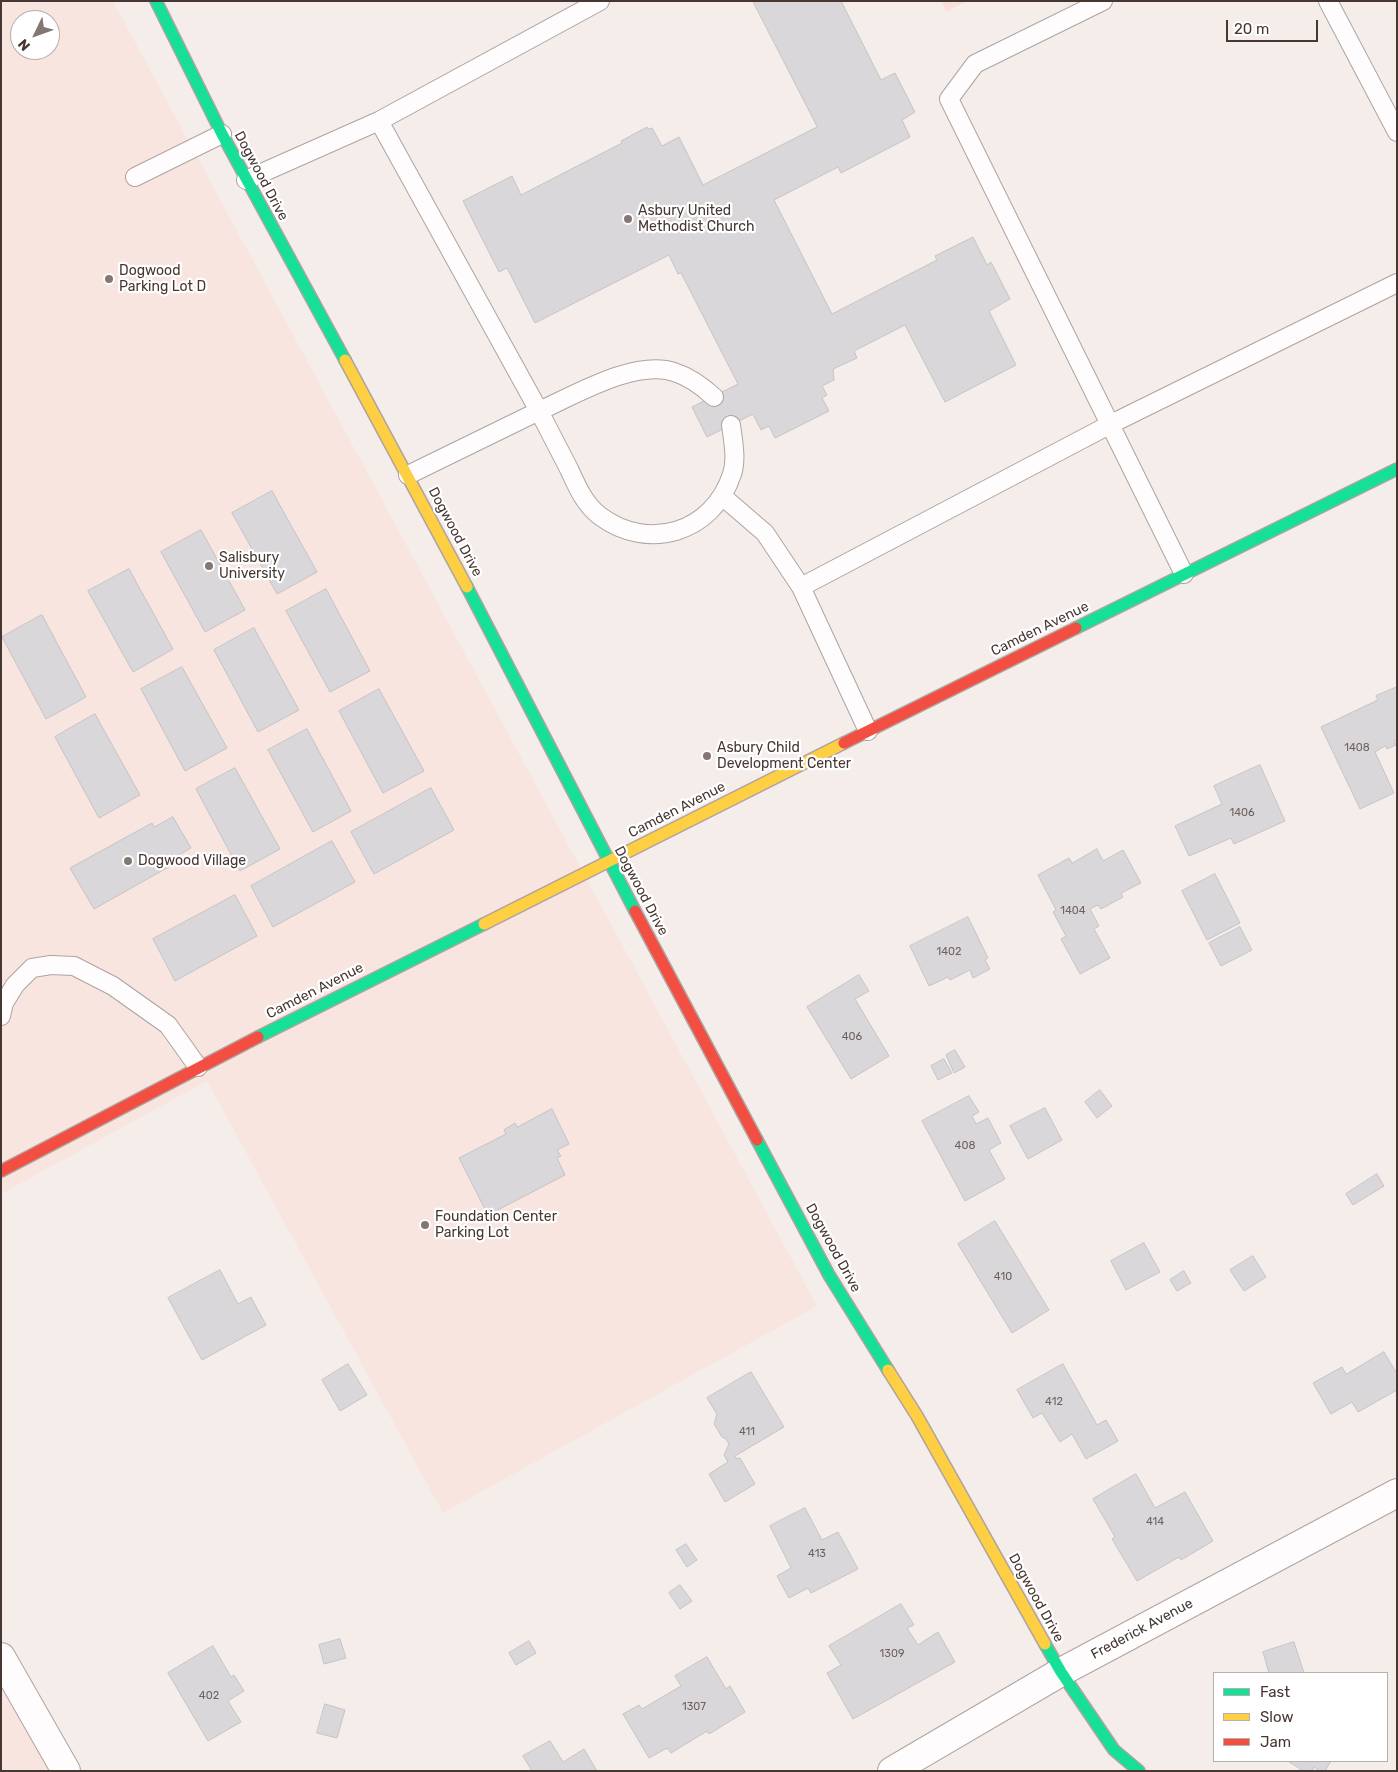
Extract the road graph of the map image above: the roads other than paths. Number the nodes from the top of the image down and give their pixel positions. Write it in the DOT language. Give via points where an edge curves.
graph roads {
  1 [pos="156,1"];
  2 [pos="600,1"];
  3 [pos="1103,1"];
  4 [pos="1328,1"];
  5 [pos="379,120"];
  6 [pos="1397,132"];
  7 [pos="222,134"];
  8 [pos="135,177"];
  9 [pos="246,180"];
  10 [pos="1397,283"];
  11 [pos="714,396"];
  12 [pos="539,411"];
  13 [pos="1111,424"];
  14 [pos="731,425"];
  15 [pos="1397,468"];
  16 [pos="408,475"];
  17 [pos="722,496"];
  18 [pos="1184,574"];
  19 [pos="801,587"];
  20 [pos="868,731"];
  21 [pos="608,861"];
  22 [pos="1,1016"];
  23 [pos="198,1067"];
  24 [pos="1,1171"];
  25 [pos="1397,1493"];
  26 [pos="1,1657"];
  27 [pos="1061,1672"];
  28 [pos="66,1771"];
  29 [pos="892,1771"];
  30 [pos="1139,1771"];
  1 -- 7 [label="street, Dogwood Drive"];
  2 -- 5 [label="lane"];
  3 -- 13 [label="lane" via="975,64 949,99"];
  4 -- 6 [label="lane"];
  5 -- 9 [label="lane"];
  5 -- 12 [label="lane"];
  7 -- 8 [label="lane"];
  7 -- 9 [label="street, Dogwood Drive"];
  9 -- 16 [label="street, Dogwood Drive"];
  10 -- 13 [label="lane"];
  11 -- 12 [label="lane" via="697,382 673,372 648,369 622,374"];
  12 -- 16 [label="lane"];
  12 -- 17 [label="lane" via="582,498 598,515 618,528 640,534 664,534 687,527 707,514"];
  13 -- 18 [label="lane"];
  13 -- 19 [label="lane"];
  14 -- 17 [label="lane" via="734,447 732,473"];
  15 -- 18 [label="street, Camden Avenue"];
  16 -- 21 [label="street, Dogwood Drive"];
  17 -- 19 [label="lane" via="765,534"];
  18 -- 20 [label="street, Camden Avenue"];
  19 -- 20 [label="lane"];
  20 -- 21 [label="street, Camden Avenue"];
  21 -- 23 [label="street, Camden Avenue"];
  21 -- 27 [label="street, Dogwood Drive" via="829,1275 916,1416"];
  22 -- 23 [label="lane" via="15,984 32,968 74,966 113,986 168,1025"];
  23 -- 24 [label="street, Camden Avenue"];
  25 -- 27 [label="street, Frederick Avenue"];
  26 -- 28 [label="street"];
  27 -- 29 [label="street, Frederick Avenue"];
  27 -- 30 [label="street, Dogwood Drive" via="1114,1750"];
}
